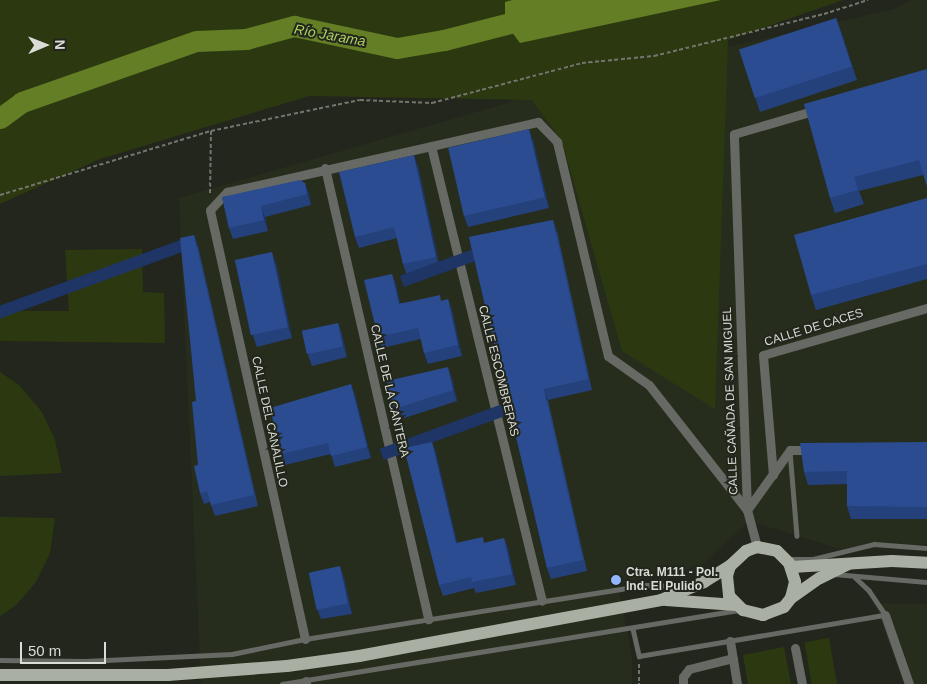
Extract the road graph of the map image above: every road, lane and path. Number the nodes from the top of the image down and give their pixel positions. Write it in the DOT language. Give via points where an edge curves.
graph roads {
  1 [pos="868,0"];
  2 [pos="826,107"];
  3 [pos="211,131"];
  4 [pos="431,146"];
  5 [pos="325,168"];
  6 [pos="0,195"];
  7 [pos="210,210"];
  8 [pos="927,308"];
  9 [pos="790,450"];
  10 [pos="820,450"];
  11 [pos="773,475"];
  12 [pos="747,510"];
  13 [pos="797,536"];
  14 [pos="758,547"];
  15 [pos="927,548"];
  16 [pos="789,563"];
  17 [pos="927,563"];
  18 [pos="849,564"];
  19 [pos="730,566"];
  20 [pos="830,574"];
  21 [pos="855,578"];
  22 [pos="927,582"];
  23 [pos="695,587"];
  24 [pos="791,598"];
  25 [pos="661,600"];
  26 [pos="542,601"];
  27 [pos="740,608"];
  28 [pos="885,615"];
  29 [pos="428,619"];
  30 [pos="633,630"];
  31 [pos="305,639"];
  32 [pos="730,641"];
  33 [pos="795,648"];
  34 [pos="639,656"];
  35 [pos="733,658"];
  36 [pos="0,660"];
  37 [pos="0,675"];
  38 [pos="306,682"];
  39 [pos="282,684"];
  40 [pos="639,684"];
  41 [pos="683,684"];
  42 [pos="737,684"];
  43 [pos="802,684"];
  44 [pos="909,684"];
  1 -- 3 [label="path" via="654,56 582,62 432,103 360,100"];
  2 -- 12 [label="street, CALLE CAÑADA DE SAN MIGUEL" via="734,134"];
  3 -- 6 [label="path"];
  3 -- 7 [label="path"];
  4 -- 5 [label="street"];
  4 -- 12 [label="street, CALLE CAÑADA DE SAN MIGUEL" via="538,122 557,142 608,356 649,386"];
  4 -- 26 [label="street, CALLE ESCOMBRERAS"];
  5 -- 7 [label="street" via="227,192"];
  5 -- 29 [label="street, CALLE DE LA CANTERA"];
  7 -- 31 [label="street, CALLE DEL CANALILLO"];
  8 -- 11 [label="street, CALLE DE CACES" via="763,355"];
  9 -- 10 [label="street"];
  9 -- 11 [label="street"];
  9 -- 13 [label="lane"];
  11 -- 12 [label="street"];
  12 -- 14 [label="street"];
  14 -- 16 [label="main road" via="777,551"];
  14 -- 19 [label="main road" via="746,551"];
  15 -- 16 [label="lane" via="874,544"];
  16 -- 18 [label="main road"];
  16 -- 24 [label="main road" via="795,582"];
  17 -- 18 [label="main road"];
  18 -- 20 [label="main road"];
  19 -- 23 [label="main road"];
  19 -- 27 [label="main road" via="727,587"];
  20 -- 21 [label="lane"];
  20 -- 24 [label="main road"];
  21 -- 22 [label="lane"];
  21 -- 28 [label="lane" via="869,591"];
  23 -- 25 [label="main road"];
  23 -- 26 [label="lane" via="646,585"];
  24 -- 27 [label="main road" via="784,607 762,615"];
  25 -- 27 [label="main road"];
  25 -- 37 [label="main road" via="287,666 168,676"];
  26 -- 29 [label="lane"];
  27 -- 30 [label="lane"];
  28 -- 32 [label="lane"];
  28 -- 44 [label="street"];
  29 -- 31 [label="lane"];
  30 -- 34 [label="lane"];
  30 -- 38 [label="lane"];
  31 -- 36 [label="lane" via="232,654 85,661"];
  32 -- 34 [label="lane"];
  32 -- 35 [label="street"];
  33 -- 43 [label="street"];
  34 -- 40 [label="path"];
  35 -- 41 [label="street" via="689,669 683,676"];
  35 -- 42 [label="street"];
  38 -- 39 [label="lane"];
}
